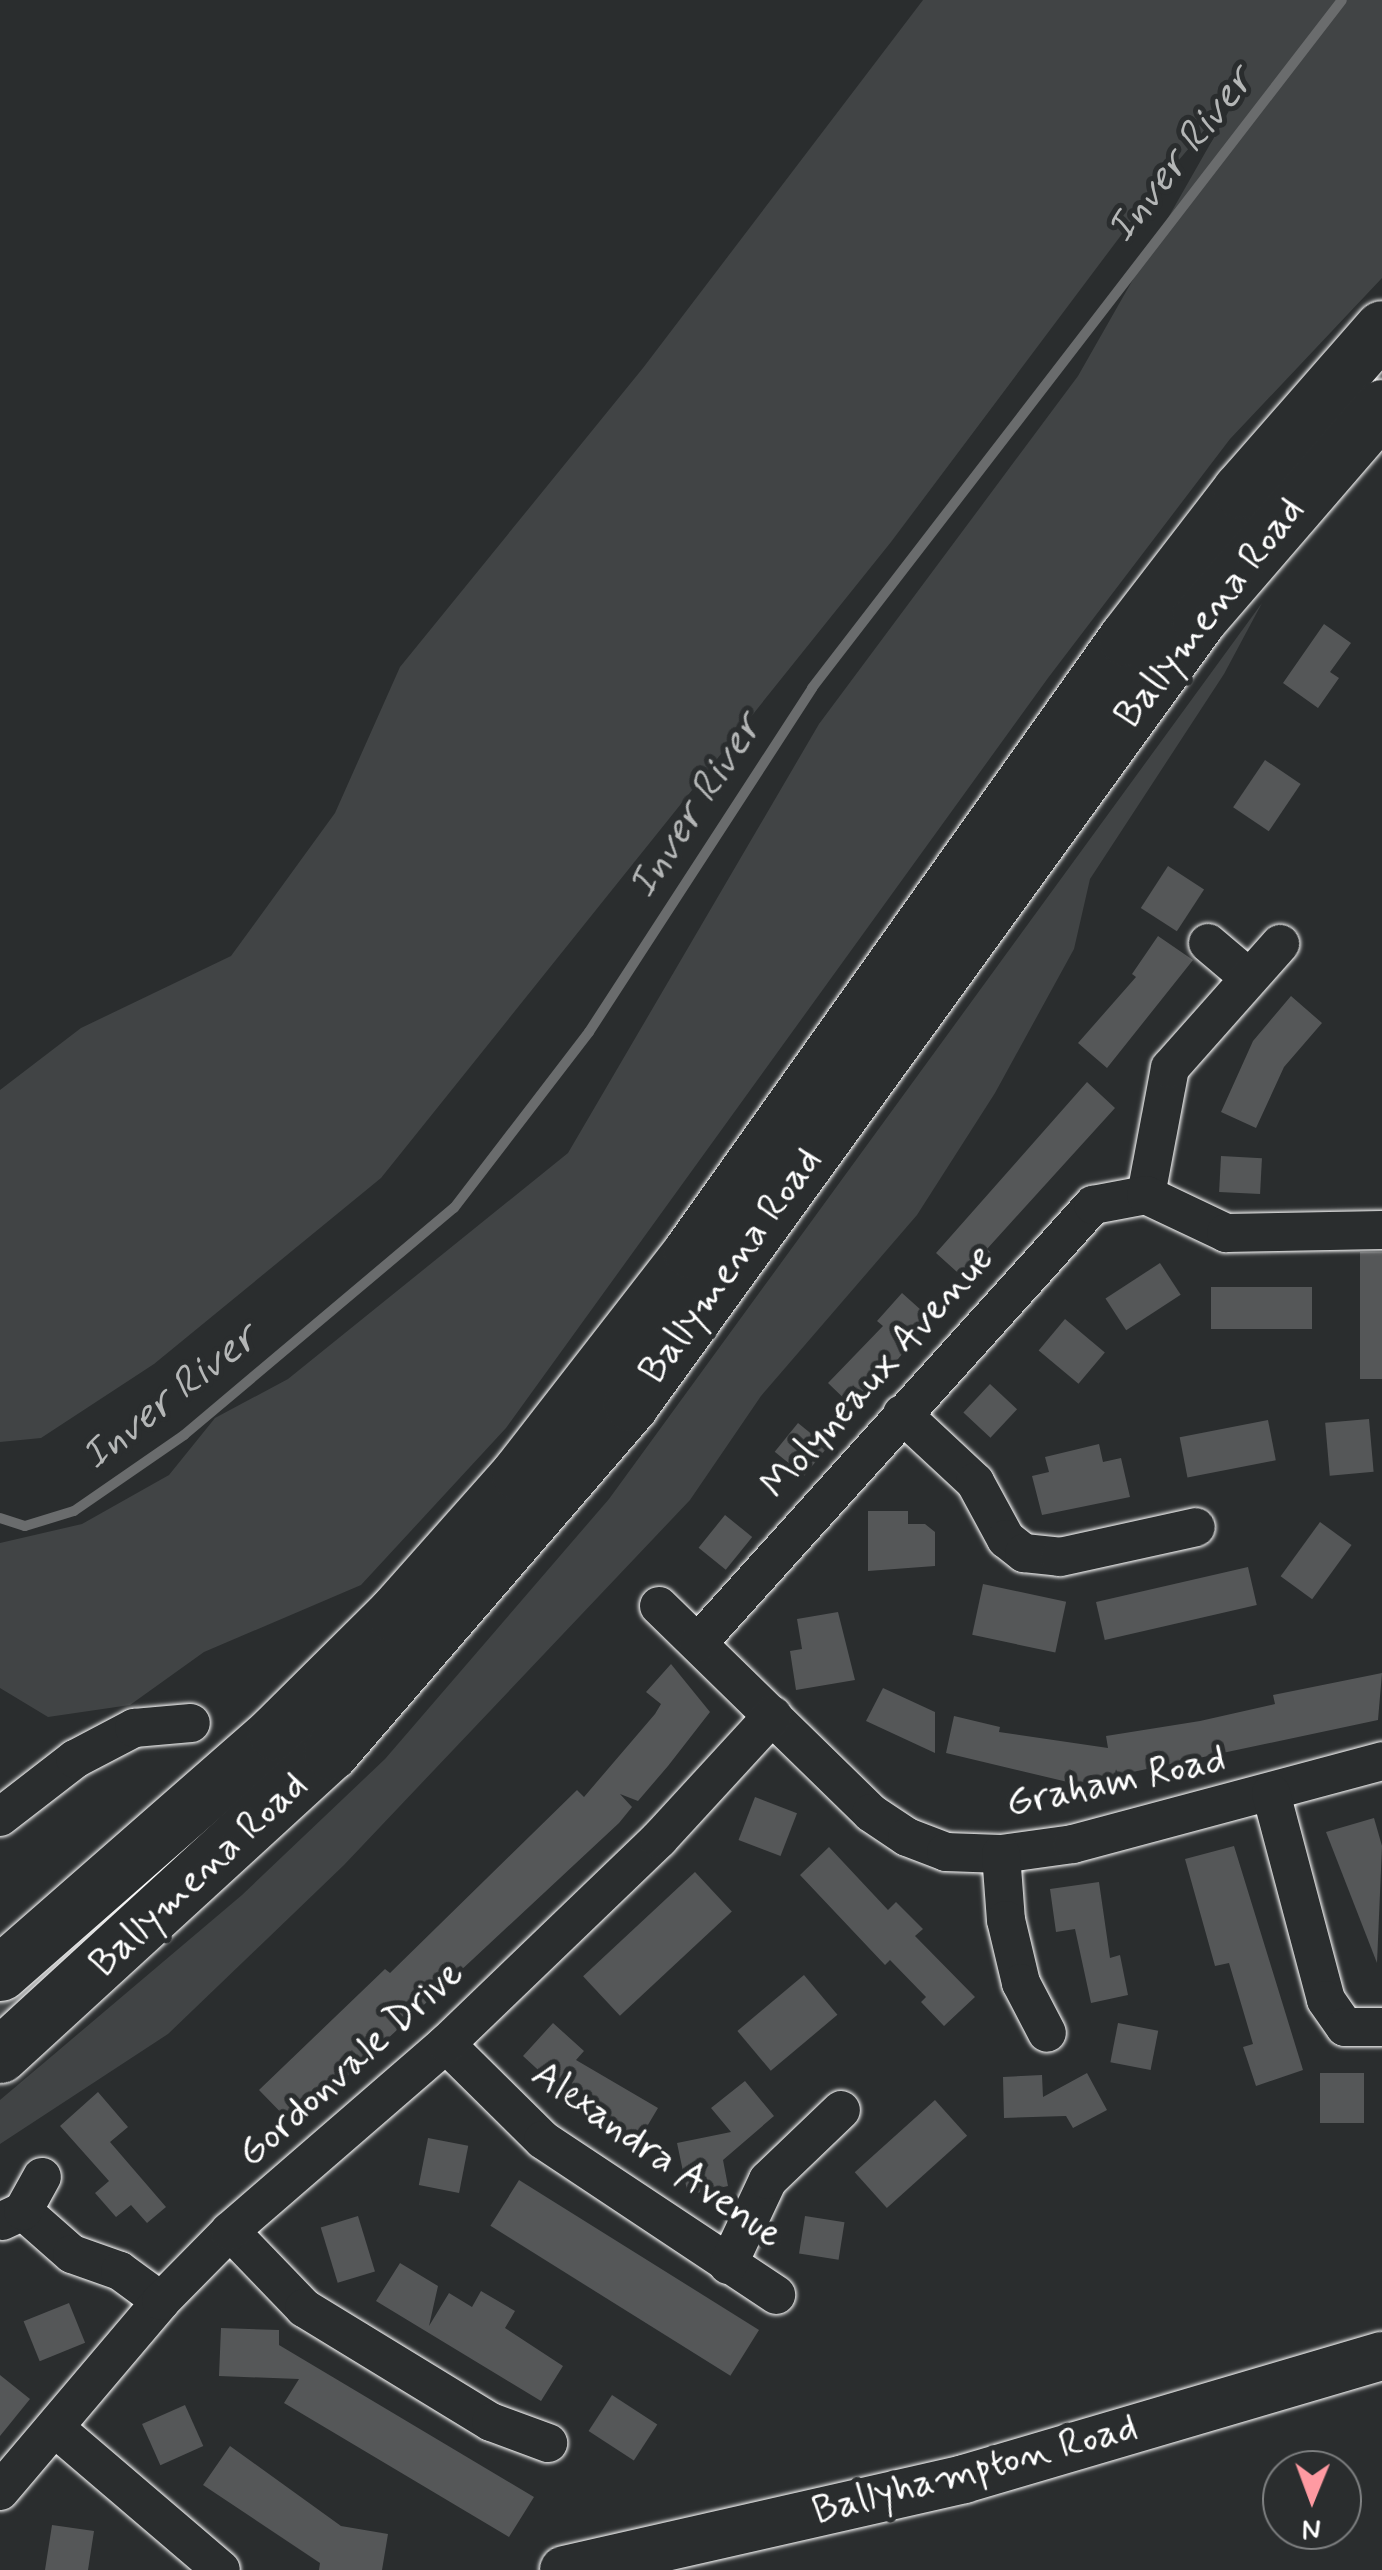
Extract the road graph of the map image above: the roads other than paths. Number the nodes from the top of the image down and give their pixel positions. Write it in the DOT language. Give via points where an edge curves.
graph roads {
  1 [pos="1382,328"];
  2 [pos="1382,406"];
  3 [pos="1208,943"];
  4 [pos="1280,944"];
  5 [pos="1246,976"];
  6 [pos="1146,1196"];
  7 [pos="1382,1230"];
  8 [pos="902,1414"];
  9 [pos="1196,1527"];
  10 [pos="658,1606"];
  11 [pos="698,1643"];
  12 [pos="773,1715"];
  13 [pos="190,1723"];
  14 [pos="1382,1761"];
  15 [pos="1271,1793"];
  16 [pos="0,1816"];
  17 [pos="1001,1854"];
  18 [pos="5,1970"];
  19 [pos="1382,2027"];
  20 [pos="1047,2033"];
  21 [pos="446,2044"];
  22 [pos="0,2056"];
  23 [pos="841,2110"];
  24 [pos="42,2176"];
  25 [pos="11,2217"];
  26 [pos="230,2231"];
  27 [pos="728,2265"];
  28 [pos="776,2295"];
  29 [pos="161,2301"];
  30 [pos="1382,2356"];
  31 [pos="55,2428"];
  32 [pos="548,2443"];
  33 [pos="0,2492"];
  34 [pos="221,2570"];
  35 [pos="564,2570"];
  1 -- 18 [label="highway, Ballymena Road" via="1240,490 1126,638 691,1251 519,1473 394,1614 276,1732"];
  2 -- 22 [label="highway, Ballymena Road" via="1199,619 631,1404 330,1752"];
  3 -- 5 [label="street"];
  4 -- 5 [label="street"];
  5 -- 6 [label="street" via="1170,1068"];
  6 -- 7 [label="street" via="1218,1232"];
  6 -- 8 [label="street, Molyneaux Avenue" via="1106,1200 1082,1213"];
  8 -- 9 [label="street" via="975,1482 1006,1539 1024,1553 1060,1557"];
  8 -- 11 [label="street, Molyneaux Avenue"];
  10 -- 11 [label="street, Graham Road"];
  11 -- 12 [label="street, Graham Road"];
  12 -- 17 [label="street, Graham Road" via="898,1832 946,1852"];
  12 -- 21 [label="street, Gordonvale Drive" via="671,1827"];
  13 -- 16 [label="street" via="134,1728 75,1759"];
  14 -- 15 [label="street, Graham Road"];
  15 -- 17 [label="street, Graham Road" via="1114,1835"];
  15 -- 19 [label="street" via="1326,2000 1345,2027"];
  17 -- 20 [label="street" via="1006,1920 1021,1983"];
  21 -- 26 [label="street, Gordonvale Drive"];
  21 -- 27 [label="street, Alexandra Avenue" via="522,2124"];
  23 -- 27 [label="street" via="768,2180"];
  24 -- 25 [label="street"];
  25 -- 29 [label="street" via="72,2254 120,2272"];
  26 -- 29 [label="street, Gordonvale Drive"];
  26 -- 32 [label="street" via="304,2308 491,2422"];
  27 -- 28 [label="street, Alexandra Avenue"];
  29 -- 31 [label="street, Gordonvale Drive"];
  30 -- 35 [label="street, Ballyhampton Road" via="964,2479"];
  31 -- 33 [label="street, Gordonvale Drive"];
  31 -- 34 [label="street"];
}
